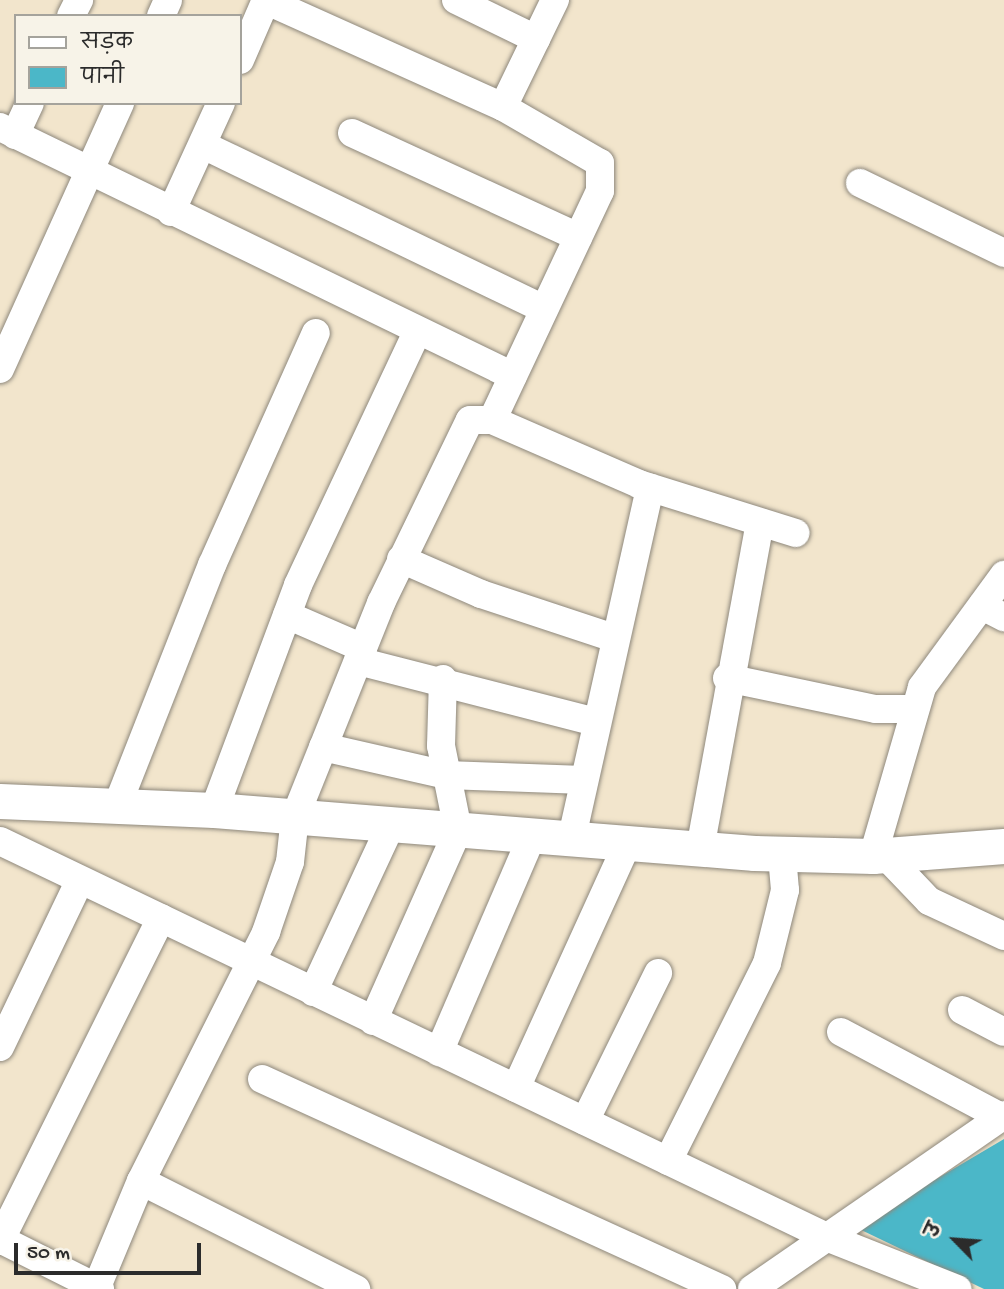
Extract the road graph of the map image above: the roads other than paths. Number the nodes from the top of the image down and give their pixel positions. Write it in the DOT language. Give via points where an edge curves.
graph roads {
  1 [pos="266,0"];
  2 [pos="456,0"];
  3 [pos="555,0"];
  4 [pos="536,38"];
  5 [pos="242,55"];
  6 [pos="28,105"];
  7 [pos="119,105"];
  8 [pos="220,105"];
  9 [pos="503,107"];
  10 [pos="4,131"];
  11 [pos="352,133"];
  12 [pos="203,145"];
  13 [pos="89,171"];
  14 [pos="860,183"];
  15 [pos="171,212"];
  16 [pos="578,237"];
  17 [pos="1004,253"];
  18 [pos="544,309"];
  19 [pos="417,332"];
  20 [pos="316,333"];
  21 [pos="0,369"];
  22 [pos="513,376"];
  23 [pos="492,420"];
  24 [pos="650,488"];
  25 [pos="760,522"];
  26 [pos="795,533"];
  27 [pos="401,559"];
  28 [pos="1004,575"];
  29 [pos="993,611"];
  30 [pos="287,615"];
  31 [pos="614,638"];
  32 [pos="360,654"];
  33 [pos="727,678"];
  34 [pos="443,679"];
  35 [pos="914,709"];
  36 [pos="595,722"];
  37 [pos="323,747"];
  38 [pos="446,775"];
  39 [pos="583,780"];
  40 [pos="0,801"];
  41 [pos="117,806"];
  42 [pos="214,810"];
  43 [pos="295,817"];
  44 [pos="391,825"];
  45 [pos="458,830"];
  46 [pos="533,834"];
  47 [pos="572,837"];
  48 [pos="628,842"];
  49 [pos="1,845"];
  50 [pos="1004,846"];
  51 [pos="699,849"];
  52 [pos="782,853"];
  53 [pos="879,856"];
  54 [pos="80,880"];
  55 [pos="161,919"];
  56 [pos="1004,936"];
  57 [pos="252,962"];
  58 [pos="658,973"];
  59 [pos="313,992"];
  60 [pos="962,1010"];
  61 [pos="373,1021"];
  62 [pos="841,1032"];
  63 [pos="1004,1032"];
  64 [pos="0,1046"];
  65 [pos="439,1052"];
  66 [pos="262,1079"];
  67 [pos="516,1088"];
  68 [pos="1003,1116"];
  69 [pos="585,1121"];
  70 [pos="668,1161"];
  71 [pos="141,1181"];
  72 [pos="831,1239"];
  73 [pos="0,1240"];
  74 [pos="98,1288"];
  75 [pos="356,1289"];
  76 [pos="722,1289"];
  77 [pos="752,1289"];
  78 [pos="957,1289"];
  1 -- 5 [label="street"];
  1 -- 9 [label="street"];
  2 -- 4 [label="street"];
  3 -- 4 [label="street"];
  4 -- 9 [label="street"];
  6 -- 10 [label="street"];
  7 -- 13 [label="street"];
  8 -- 12 [label="street"];
  9 -- 16 [label="street" via="600,163 603,180"];
  10 -- 13 [label="street"];
  11 -- 16 [label="street"];
  12 -- 15 [label="street"];
  12 -- 18 [label="street"];
  13 -- 15 [label="street"];
  13 -- 21 [label="street"];
  14 -- 17 [label="street"];
  15 -- 19 [label="street"];
  16 -- 18 [label="street"];
  18 -- 22 [label="street"];
  19 -- 22 [label="street"];
  19 -- 30 [label="street"];
  20 -- 41 [label="street" via="212,565"];
  22 -- 23 [label="street"];
  23 -- 24 [label="street"];
  23 -- 27 [label="street" via="470,420 461,430"];
  24 -- 25 [label="street"];
  24 -- 31 [label="street"];
  25 -- 26 [label="street"];
  25 -- 33 [label="street"];
  27 -- 31 [label="street" via="481,594"];
  27 -- 32 [label="street"];
  28 -- 29 [label="street"];
  29 -- 35 [label="street" via="922,687"];
  30 -- 32 [label="street"];
  30 -- 42 [label="street"];
  31 -- 36 [label="street"];
  32 -- 34 [label="street"];
  32 -- 37 [label="street"];
  33 -- 35 [label="street" via="876,709"];
  33 -- 51 [label="street"];
  34 -- 36 [label="street"];
  34 -- 38 [label="street"];
  35 -- 53 [label="street"];
  36 -- 39 [label="street"];
  37 -- 38 [label="street"];
  37 -- 43 [label="street"];
  38 -- 39 [label="street"];
  38 -- 45 [label="street"];
  39 -- 47 [label="street"];
  40 -- 41 [label="street"];
  41 -- 42 [label="street"];
  42 -- 43 [label="street"];
  43 -- 44 [label="street"];
  43 -- 57 [label="street" via="290,862"];
  44 -- 45 [label="street"];
  44 -- 59 [label="street"];
  45 -- 46 [label="street"];
  45 -- 61 [label="street"];
  46 -- 47 [label="street"];
  46 -- 65 [label="street"];
  47 -- 48 [label="street"];
  48 -- 51 [label="street"];
  48 -- 67 [label="street"];
  49 -- 54 [label="street"];
  50 -- 53 [label="street"];
  51 -- 52 [label="street"];
  52 -- 53 [label="street"];
  52 -- 70 [label="street" via="785,890 767,963"];
  53 -- 56 [label="street" via="929,901"];
  54 -- 55 [label="street"];
  54 -- 64 [label="street"];
  55 -- 57 [label="street"];
  55 -- 73 [label="street"];
  57 -- 59 [label="street"];
  57 -- 71 [label="street"];
  58 -- 69 [label="street"];
  59 -- 61 [label="street"];
  60 -- 63 [label="street"];
  61 -- 65 [label="street"];
  62 -- 68 [label="street"];
  65 -- 67 [label="street"];
  66 -- 76 [label="street"];
  67 -- 69 [label="street"];
  68 -- 72 [label="street"];
  69 -- 70 [label="street"];
  70 -- 72 [label="street"];
  71 -- 74 [label="street"];
  71 -- 75 [label="street"];
  72 -- 77 [label="street"];
  72 -- 78 [label="street"];
  73 -- 74 [label="street"];
}
